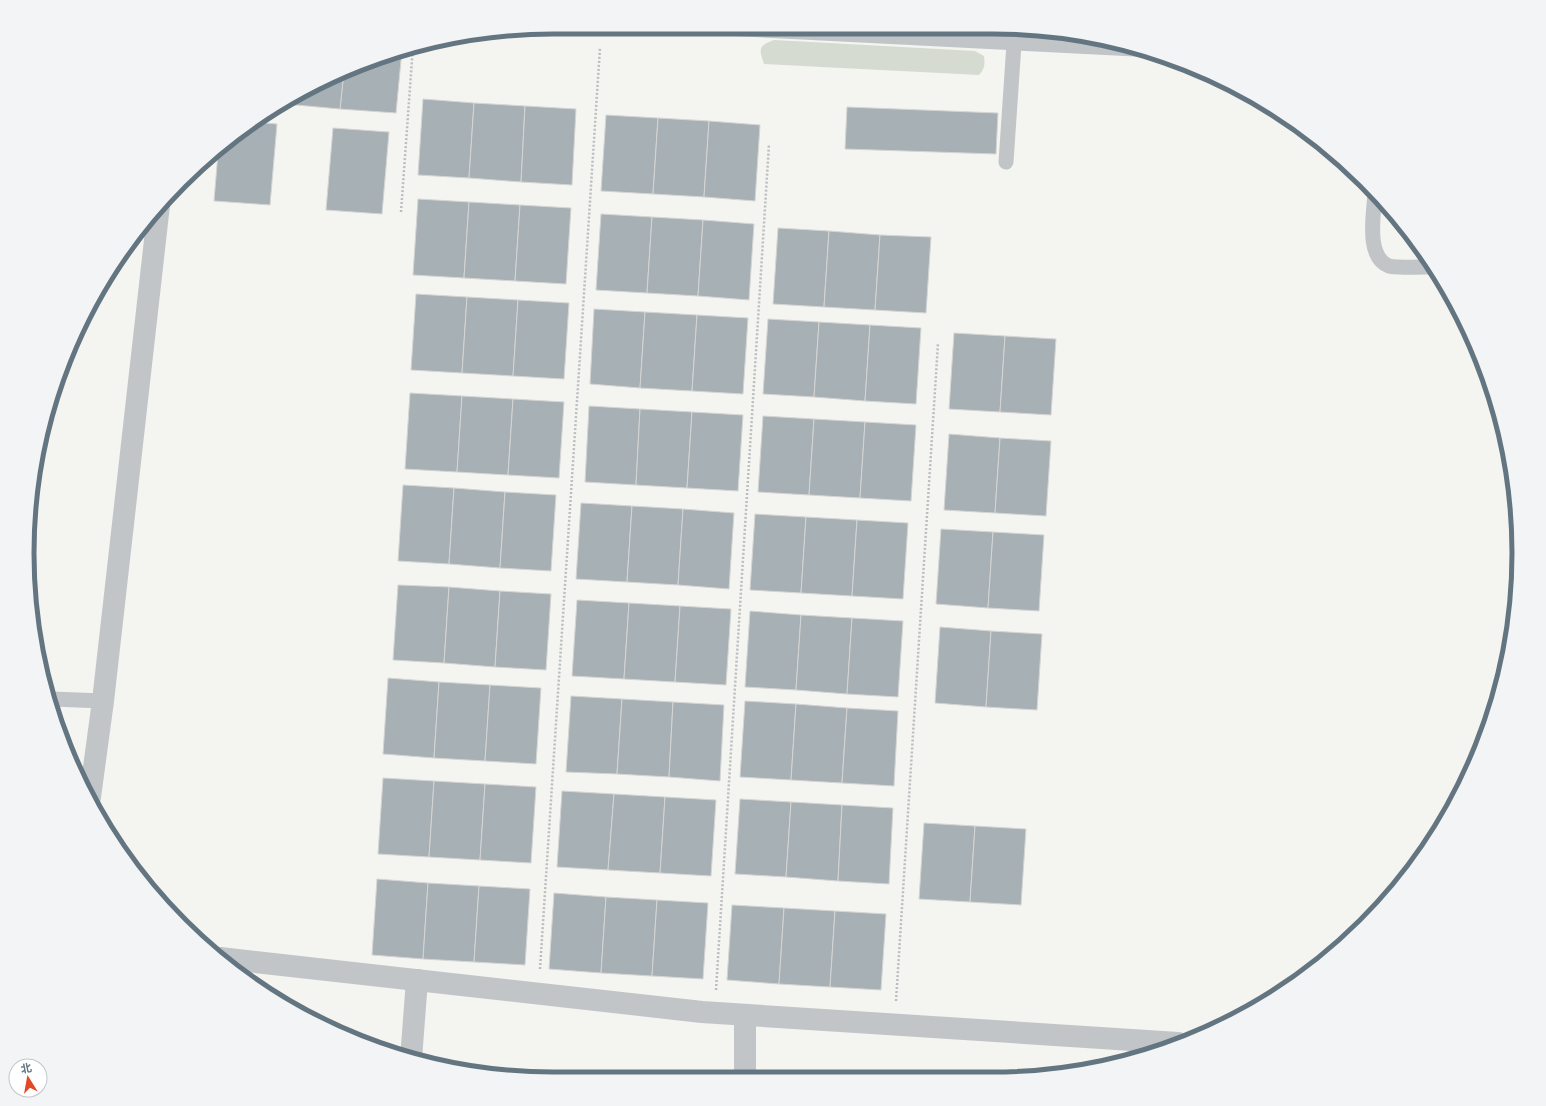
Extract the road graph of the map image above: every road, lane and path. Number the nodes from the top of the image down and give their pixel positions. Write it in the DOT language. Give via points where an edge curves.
graph roads {
  1 [pos="946,34"];
  2 [pos="1014,36"];
  3 [pos="1099,45"];
  4 [pos="600,48"];
  5 [pos="412,54"];
  6 [pos="769,144"];
  7 [pos="1006,162"];
  8 [pos="1375,202"];
  9 [pos="400,212"];
  10 [pos="158,217"];
  11 [pos="1427,268"];
  12 [pos="938,343"];
  13 [pos="56,699"];
  14 [pos="103,701"];
  15 [pos="91,789"];
  16 [pos="230,959"];
  17 [pos="417,980"];
  18 [pos="539,994"];
  19 [pos="714,1012"];
  20 [pos="745,1015"];
  21 [pos="894,1025"];
  22 [pos="1165,1042"];
  23 [pos="412,1052"];
  24 [pos="745,1072"];
  1 -- 2 [label="lane"];
  2 -- 3 [label="lane"];
  2 -- 7 [label="lane"];
  4 -- 18 [label="path"];
  5 -- 9 [label="path"];
  6 -- 19 [label="path"];
  8 -- 11 [label="lane" via="1373,242 1378,259 1390,266"];
  10 -- 14 [label="street"];
  12 -- 21 [label="path"];
  13 -- 14 [label="lane"];
  14 -- 15 [label="street"];
  16 -- 17 [label="street"];
  17 -- 18 [label="street"];
  17 -- 23 [label="street"];
  18 -- 19 [label="street"];
  19 -- 20 [label="street"];
  20 -- 21 [label="street"];
  20 -- 24 [label="street"];
  21 -- 22 [label="street"];
}
